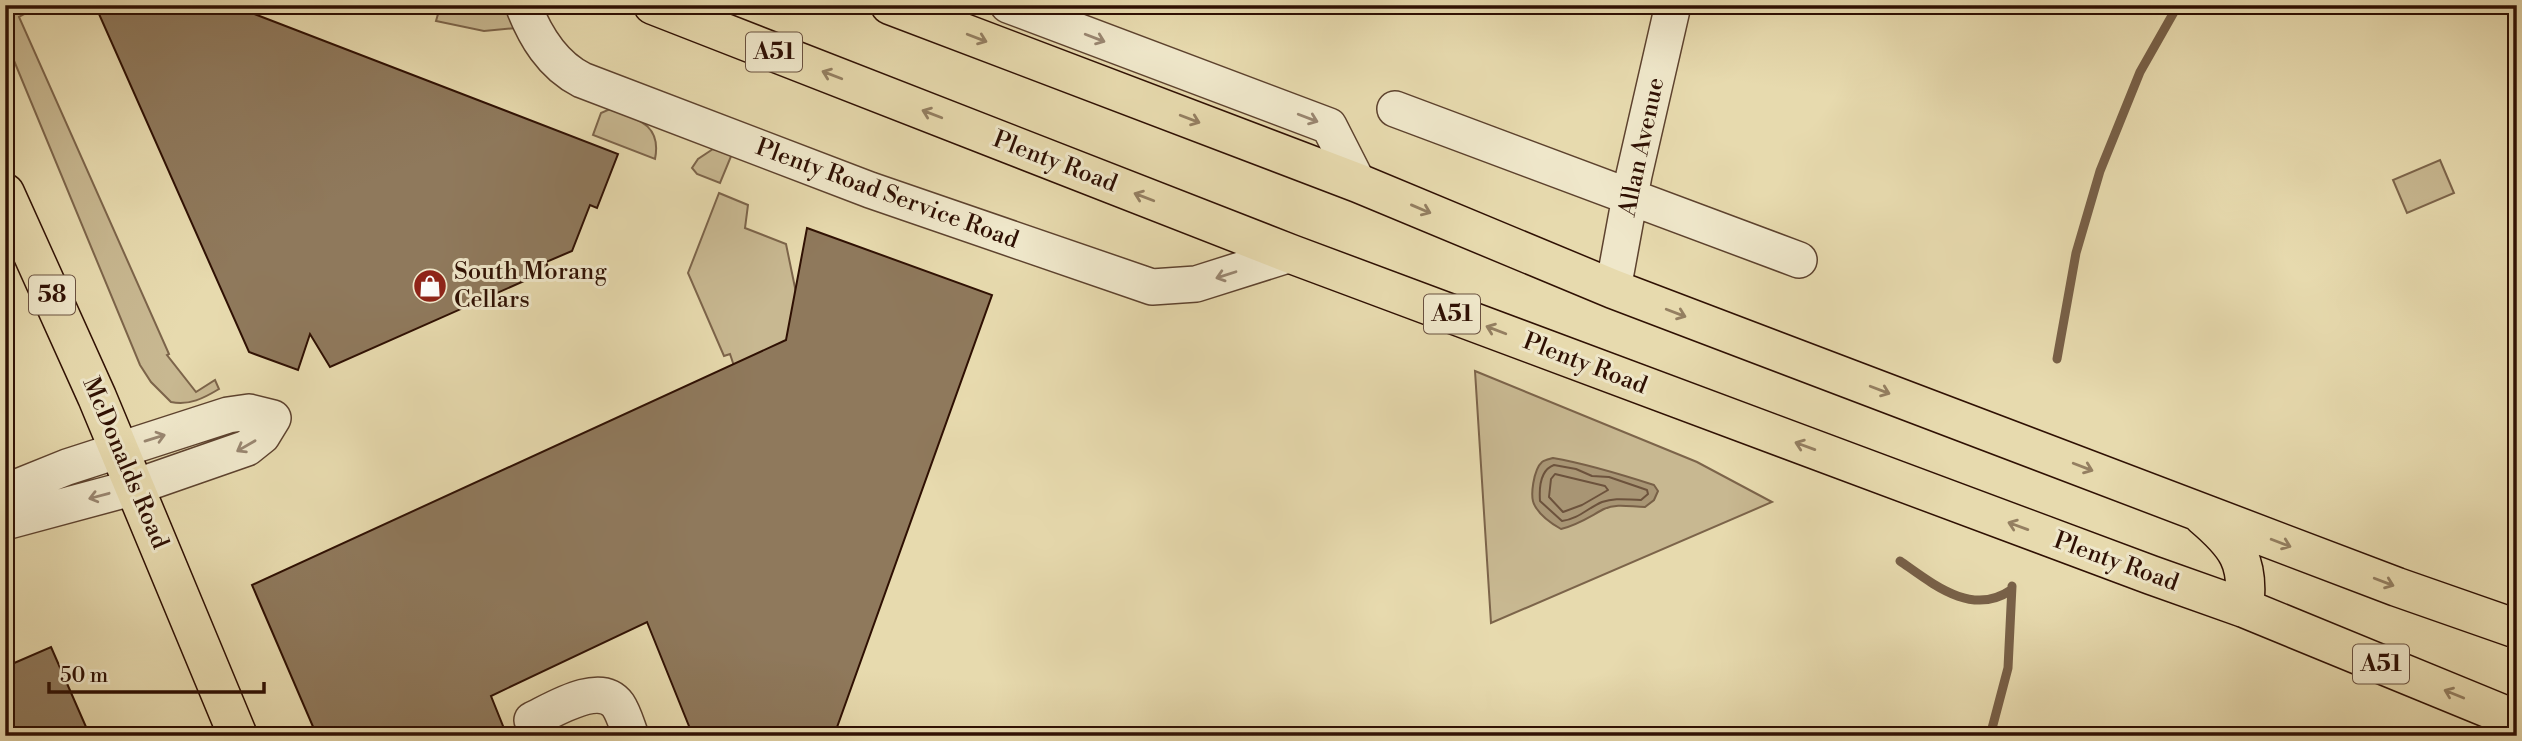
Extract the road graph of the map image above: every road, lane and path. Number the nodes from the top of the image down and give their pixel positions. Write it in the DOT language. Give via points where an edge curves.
graph roads {
  1 [pos="653,5"];
  2 [pos="891,5"];
  3 [pos="1008,5"];
  4 [pos="1673,5"];
  5 [pos="530,20"];
  6 [pos="1395,108"];
  7 [pos="1358,183"];
  8 [pos="5,192"];
  9 [pos="1631,198"];
  10 [pos="1291,254"];
  11 [pos="1799,260"];
  12 [pos="1613,289"];
  13 [pos="120,449"];
  14 [pos="135,487"];
  15 [pos="5,492"];
  16 [pos="2197,510"];
  17 [pos="5,522"];
  18 [pos="2244,608"];
  19 [pos="2517,629"];
  20 [pos="532,720"];
  21 [pos="2517,720"];
  22 [pos="238,736"];
  23 [pos="631,736"];
  10 -- 1 [label="main road, Plenty Road / A51, one-way"];
  2 -- 7 [label="main road, one-way"];
  3 -- 7 [label="street, one-way" via="1329,126"];
  4 -- 9 [label="street, Allan Avenue"];
  10 -- 5 [label="street, Plenty Road Service Road, one-way" via="1196,284 1152,287 870,190 582,80 555,61"];
  6 -- 9 [label="street"];
  7 -- 12 [label="main road, one-way"];
  8 -- 13 [label="main road, McDonalds Road / 58"];
  9 -- 11 [label="street"];
  9 -- 12 [label="street, Allan Avenue"];
  18 -- 10 [label="main road, Plenty Road / A51, one-way"];
  12 -- 16 [label="main road, one-way"];
  13 -- 14 [label="main road, McDonalds Road / 58"];
  13 -- 14 [label="street, one-way" via="228,415 249,412 273,418 247,448"];
  13 -- 15 [label="street"];
  14 -- 17 [label="street, one-way"];
  14 -- 22 [label="main road, McDonalds Road / 58"];
  16 -- 18 [label="main road" via="2239,555 2247,578"];
  16 -- 19 [label="main road, one-way"];
  21 -- 18 [label="main road, Plenty Road / A51, one-way"];
  20 -- 23 [label="street" via="581,697 600,695 617,703"];
}
